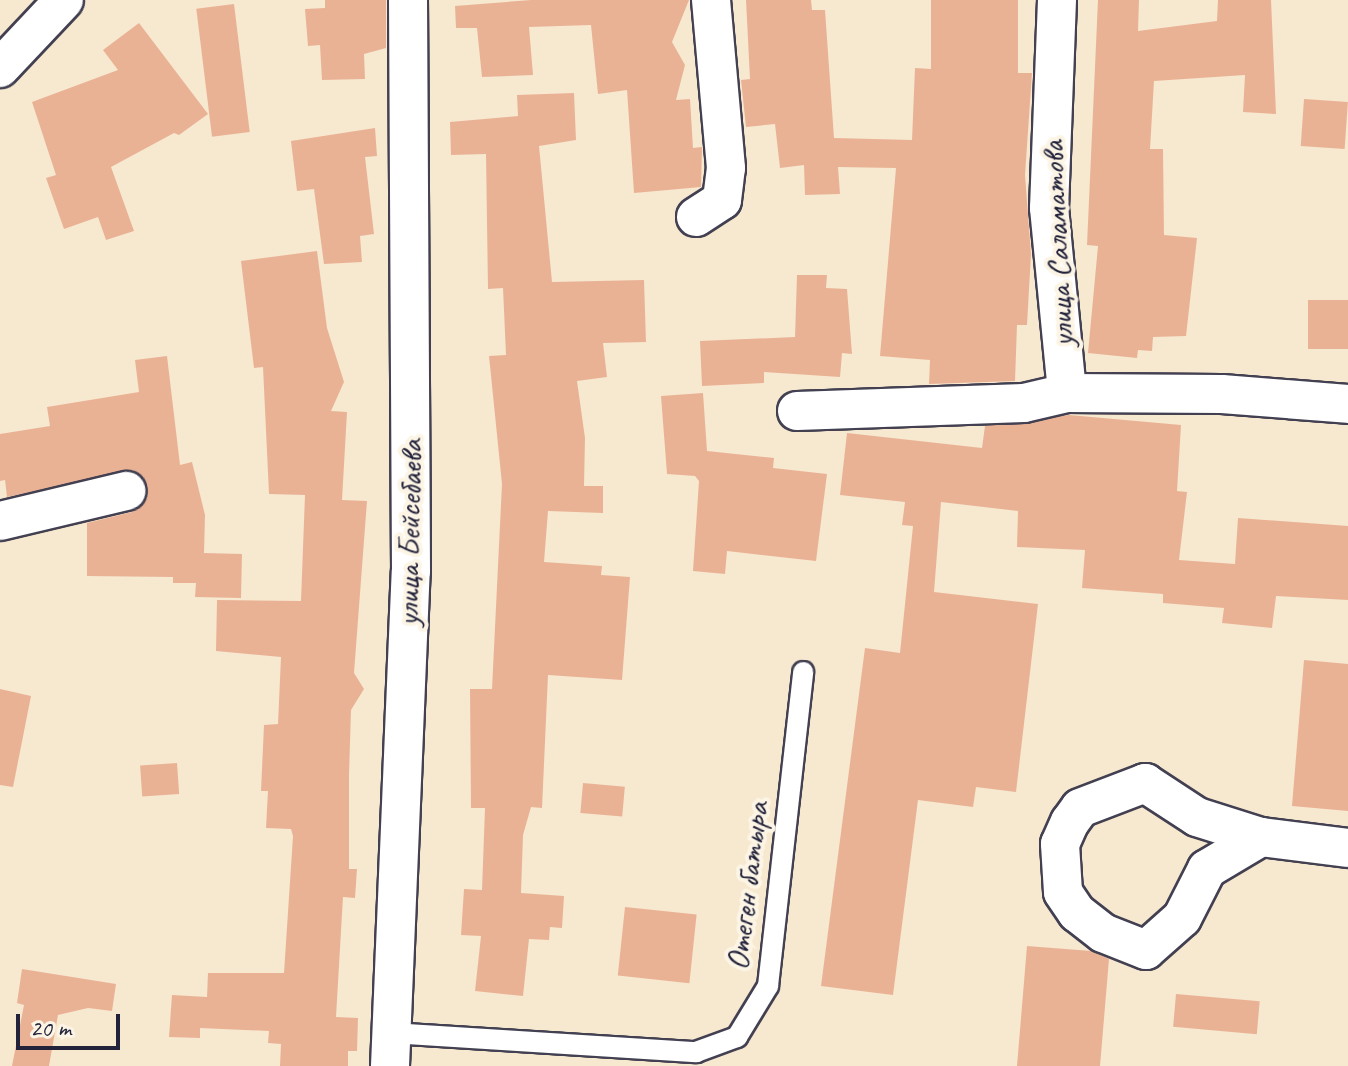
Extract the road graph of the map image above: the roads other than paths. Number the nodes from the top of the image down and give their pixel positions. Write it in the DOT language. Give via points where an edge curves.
graph roads {
  1 [pos="64,0"];
  2 [pos="408,0"];
  3 [pos="711,0"];
  4 [pos="1057,0"];
  5 [pos="0,68"];
  6 [pos="696,217"];
  7 [pos="1067,393"];
  8 [pos="1348,404"];
  9 [pos="797,411"];
  10 [pos="126,491"];
  11 [pos="0,521"];
  12 [pos="803,672"];
  13 [pos="1261,837"];
  14 [pos="1348,848"];
  15 [pos="390,1049"];
  1 -- 5 [label="street"];
  2 -- 15 [label="street, улица Бейсебаева" via="411,571"];
  3 -- 6 [label="street" via="726,168 722,200"];
  4 -- 7 [label="street, улица Саламатова" via="1049,208"];
  7 -- 8 [label="street" via="1222,394"];
  7 -- 9 [label="street" via="1024,403"];
  10 -- 11 [label="street"];
  12 -- 15 [label="lane, Отеген батыра" via="768,986 737,1037 696,1052"];
  13 -- 13 [label="street" via="1207,869 1182,918 1146,950 1103,933 1077,913 1063,892 1060,844 1075,815 1145,783 1197,817"];
  13 -- 14 [label="street"];
}
